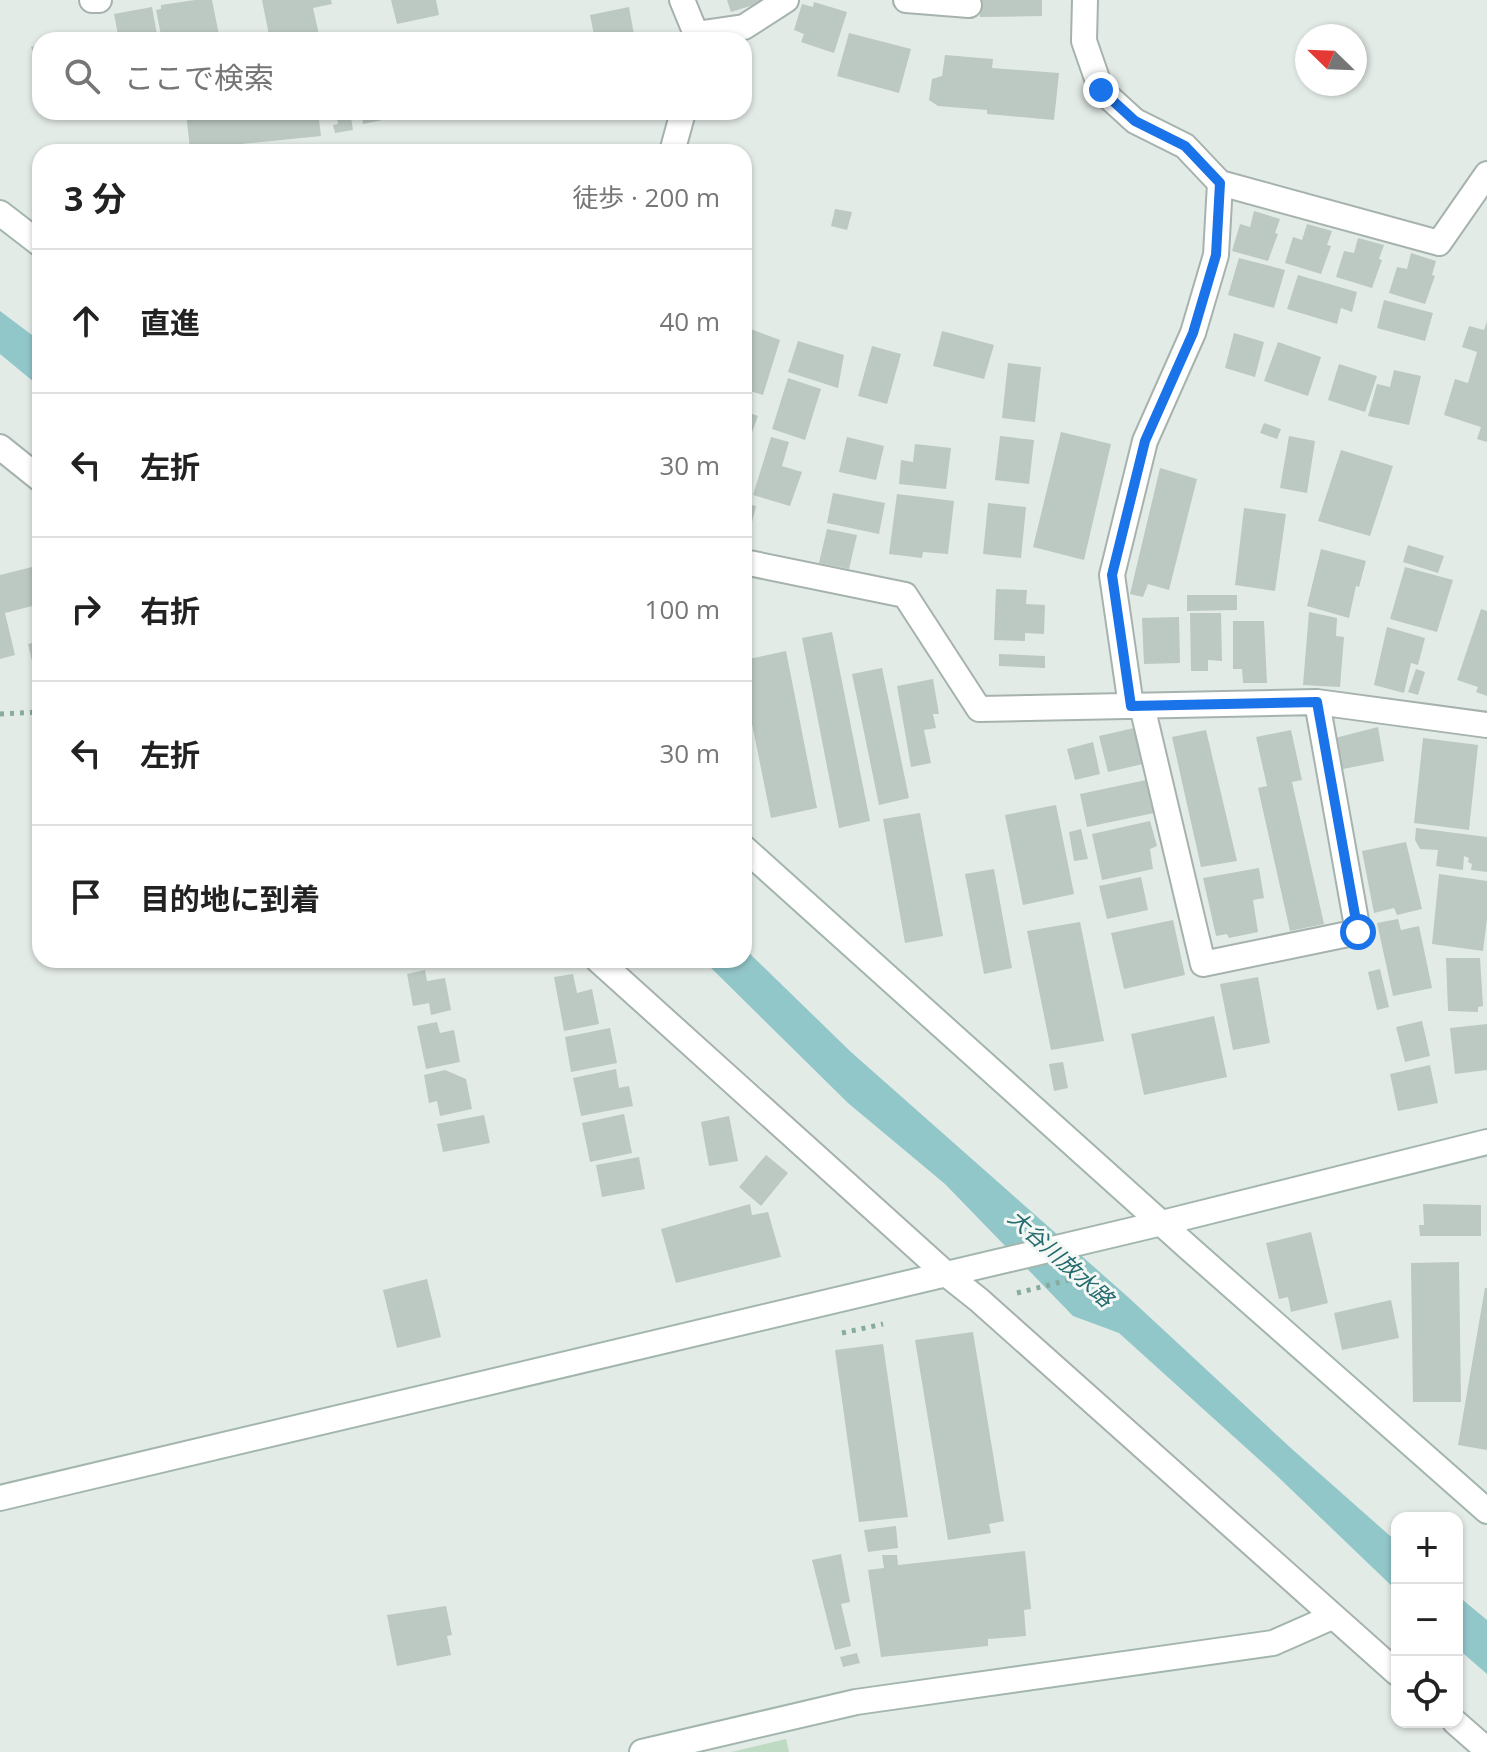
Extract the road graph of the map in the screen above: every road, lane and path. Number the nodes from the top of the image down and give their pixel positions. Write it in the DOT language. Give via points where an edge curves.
graph roads {
  1 [pos="92,0"];
  2 [pos="99,0"];
  3 [pos="682,0"];
  4 [pos="786,0"];
  5 [pos="906,0"];
  6 [pos="1085,0"];
  7 [pos="969,5"];
  8 [pos="694,32"];
  9 [pos="720,32"];
  10 [pos="681,120"];
  11 [pos="674,144"];
  12 [pos="1487,174"];
  13 [pos="1220,183"];
  14 [pos="0,213"];
  15 [pos="32,238"];
  16 [pos="0,447"];
  17 [pos="32,473"];
  18 [pos="752,564"];
  19 [pos="1317,702"];
  20 [pos="1136,706"];
  21 [pos="32,712"];
  22 [pos="0,714"];
  23 [pos="1487,725"];
  24 [pos="752,855"];
  25 [pos="607,968"];
  26 [pos="1487,1142"];
  27 [pos="1152,1225"];
  28 [pos="955,1271"];
  29 [pos="0,1498"];
  30 [pos="1487,1511"];
  31 [pos="1332,1617"];
  32 [pos="1391,1668"];
  33 [pos="1462,1728"];
  34 [pos="1487,1750"];
  35 [pos="642,1752"];
  1 -- 2 [label="street"];
  3 -- 8 [label="street"];
  4 -- 9 [label="street" via="744,27"];
  5 -- 7 [label="street"];
  6 -- 13 [label="street" via="1084,41 1101,90 1135,121 1185,146"];
  10 -- 11 [label="street"];
  12 -- 13 [label="street" via="1439,243"];
  13 -- 20 [label="street" via="1216,255 1193,333 1145,441 1112,575"];
  14 -- 15 [label="street"];
  16 -- 17 [label="street"];
  18 -- 20 [label="street" via="905,595 979,709"];
  19 -- 20 [label="street"];
  19 -- 20 [label="street" via="1358,932 1203,964"];
  19 -- 23 [label="street"];
  21 -- 22 [label="path"];
  24 -- 27 [label="street"];
  25 -- 28 [label="street"];
  26 -- 27 [label="street"];
  27 -- 28 [label="street"];
  27 -- 30 [label="street"];
  28 -- 29 [label="street"];
  28 -- 31 [label="street" via="979,1300"];
  31 -- 32 [label="street"];
  31 -- 35 [label="street" via="1273,1643 856,1702"];
  33 -- 34 [label="street"];
}
